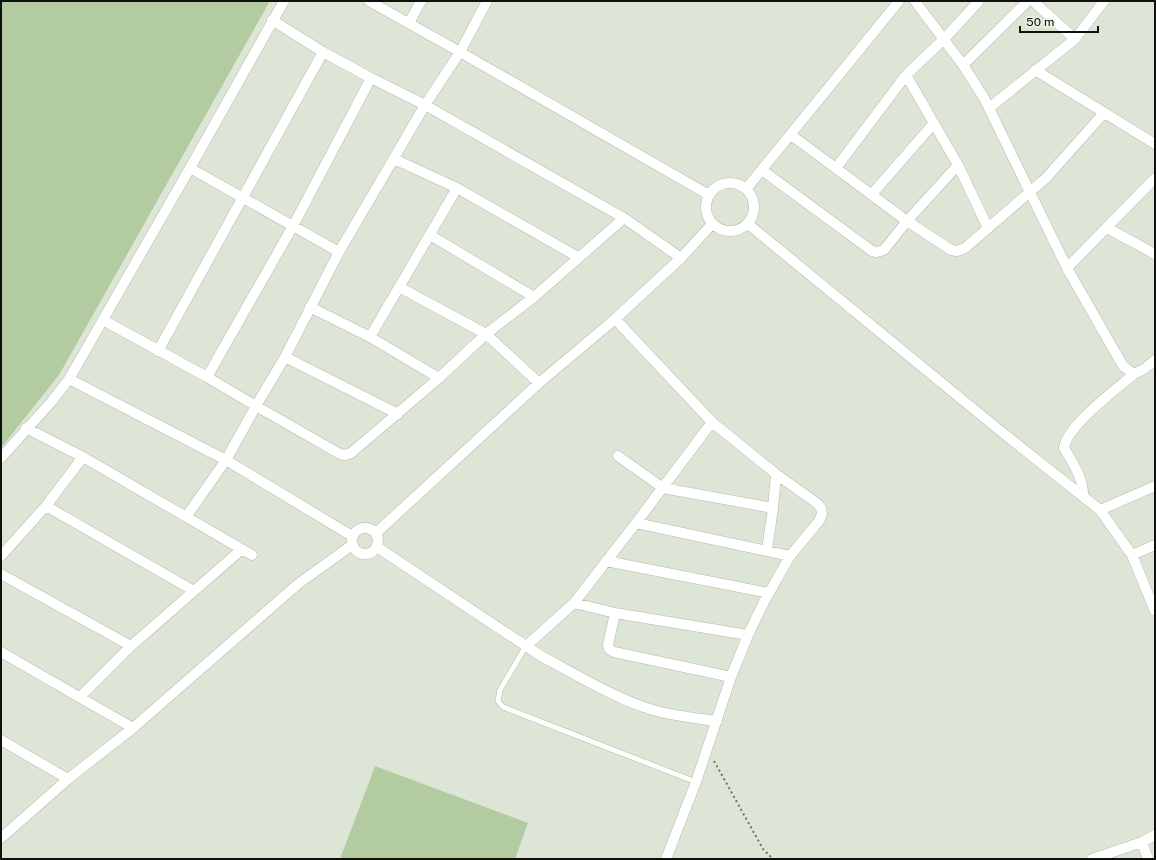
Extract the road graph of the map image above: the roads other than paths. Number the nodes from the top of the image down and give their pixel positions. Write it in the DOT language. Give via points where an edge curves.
graph roads {
  1 [pos="284,1"];
  2 [pos="369,1"];
  3 [pos="421,1"];
  4 [pos="487,1"];
  5 [pos="899,1"];
  6 [pos="915,1"];
  7 [pos="979,1"];
  8 [pos="1028,1"];
  9 [pos="1033,1"];
  10 [pos="1104,1"];
  11 [pos="272,20"];
  12 [pos="409,23"];
  13 [pos="944,39"];
  14 [pos="1076,39"];
  15 [pos="323,52"];
  16 [pos="460,52"];
  17 [pos="963,65"];
  18 [pos="1035,70"];
  19 [pos="906,75"];
  20 [pos="371,78"];
  21 [pos="425,105"];
  22 [pos="989,108"];
  23 [pos="1104,113"];
  24 [pos="934,123"];
  25 [pos="790,135"];
  26 [pos="1155,144"];
  27 [pos="394,159"];
  28 [pos="958,165"];
  29 [pos="190,168"];
  30 [pos="836,168"];
  31 [pos="762,170"];
  32 [pos="1155,178"];
  33 [pos="457,188"];
  34 [pos="746,189"];
  35 [pos="1030,192"];
  36 [pos="872,194"];
  37 [pos="709,195"];
  38 [pos="242,198"];
  39 [pos="624,218"];
  40 [pos="907,221"];
  41 [pos="712,224"];
  42 [pos="748,224"];
  43 [pos="293,226"];
  44 [pos="988,228"];
  45 [pos="1107,228"];
  46 [pos="430,235"];
  47 [pos="339,252"];
  48 [pos="1155,254"];
  49 [pos="578,257"];
  50 [pos="681,258"];
  51 [pos="1067,268"];
  52 [pos="399,287"];
  53 [pos="534,297"];
  54 [pos="310,307"];
  55 [pos="615,319"];
  56 [pos="103,320"];
  57 [pos="486,334"];
  58 [pos="370,337"];
  59 [pos="158,351"];
  60 [pos="285,357"];
  61 [pos="1155,360"];
  62 [pos="1134,374"];
  63 [pos="207,377"];
  64 [pos="439,378"];
  65 [pos="68,379"];
  66 [pos="539,383"];
  67 [pos="256,406"];
  68 [pos="398,414"];
  69 [pos="712,422"];
  70 [pos="26,428"];
  71 [pos="618,456"];
  72 [pos="83,457"];
  73 [pos="1,458"];
  74 [pos="226,460"];
  75 [pos="776,474"];
  76 [pos="1155,486"];
  77 [pos="663,488"];
  78 [pos="1083,497"];
  79 [pos="46,506"];
  80 [pos="774,508"];
  81 [pos="1100,510"];
  82 [pos="186,518"];
  83 [pos="636,523"];
  84 [pos="376,533"];
  85 [pos="352,540"];
  86 [pos="1155,545"];
  87 [pos="377,547"];
  88 [pos="242,549"];
  89 [pos="767,550"];
  90 [pos="1132,554"];
  91 [pos="252,555"];
  92 [pos="1,556"];
  93 [pos="790,556"];
  94 [pos="606,561"];
  95 [pos="1,574"];
  96 [pos="194,591"];
  97 [pos="769,593"];
  98 [pos="574,603"];
  99 [pos="1154,606"];
  100 [pos="615,613"];
  101 [pos="748,634"];
  102 [pos="131,646"];
  103 [pos="526,646"];
  104 [pos="1,652"];
  105 [pos="732,677"];
  106 [pos="80,697"];
  107 [pos="717,721"];
  108 [pos="133,728"];
  109 [pos="1,740"];
  110 [pos="68,778"];
  111 [pos="696,782"];
  112 [pos="3,833"];
  113 [pos="1155,835"];
  114 [pos="1142,842"];
  115 [pos="666,859"];
  116 [pos="1092,859"];
  117 [pos="1148,859"];
  1 -- 11 [label="street"];
  2 -- 12 [label="street"];
  3 -- 12 [label="street"];
  4 -- 16 [label="street"];
  5 -- 25 [label="street"];
  6 -- 13 [label="street"];
  7 -- 13 [label="street"];
  8 -- 17 [label="street"];
  9 -- 14 [label="street"];
  10 -- 14 [label="street"];
  11 -- 15 [label="street"];
  11 -- 29 [label="street"];
  12 -- 16 [label="street"];
  13 -- 17 [label="street"];
  13 -- 19 [label="street"];
  14 -- 18 [label="street"];
  15 -- 20 [label="street"];
  15 -- 38 [label="street"];
  16 -- 21 [label="street"];
  16 -- 37 [label="street"];
  17 -- 22 [label="street"];
  18 -- 22 [label="street"];
  18 -- 23 [label="street"];
  19 -- 24 [label="street"];
  19 -- 30 [label="street"];
  20 -- 21 [label="street"];
  20 -- 43 [label="street"];
  21 -- 27 [label="street"];
  21 -- 39 [label="street"];
  22 -- 35 [label="street"];
  23 -- 26 [label="street"];
  23 -- 35 [label="street" via="1046,178"];
  24 -- 28 [label="street"];
  24 -- 36 [label="street"];
  25 -- 30 [label="street"];
  25 -- 31 [label="street"];
  27 -- 33 [label="street"];
  27 -- 47 [label="street"];
  28 -- 40 [label="street"];
  28 -- 44 [label="street"];
  29 -- 38 [label="street"];
  29 -- 56 [label="street"];
  30 -- 36 [label="street"];
  31 -- 34 [label="street"];
  31 -- 40 [label="street" via="872,251 884,250"];
  32 -- 45 [label="street"];
  33 -- 46 [label="street"];
  33 -- 49 [label="street"];
  34 -- 37 [label="street" via="734,183 726,183"];
  34 -- 42 [label="street" via="754,202 755,210"];
  35 -- 44 [label="street"];
  35 -- 51 [label="street"];
  36 -- 40 [label="street"];
  37 -- 41 [label="street" via="706,210"];
  38 -- 43 [label="street"];
  38 -- 59 [label="street"];
  39 -- 49 [label="street"];
  39 -- 50 [label="street"];
  40 -- 44 [label="street" via="951,250 957,251 965,248"];
  41 -- 42 [label="street" via="726,232 734,232"];
  41 -- 50 [label="street"];
  42 -- 78 [label="street"];
  43 -- 47 [label="street"];
  43 -- 63 [label="street"];
  45 -- 48 [label="street"];
  45 -- 51 [label="street"];
  46 -- 52 [label="street"];
  46 -- 53 [label="street"];
  47 -- 54 [label="street"];
  49 -- 53 [label="street"];
  50 -- 55 [label="street"];
  51 -- 62 [label="street" via="1123,366"];
  52 -- 57 [label="street"];
  52 -- 58 [label="street"];
  53 -- 57 [label="street"];
  54 -- 58 [label="street"];
  54 -- 60 [label="street"];
  55 -- 66 [label="street"];
  55 -- 69 [label="street"];
  56 -- 59 [label="street"];
  56 -- 65 [label="street"];
  57 -- 64 [label="street"];
  57 -- 66 [label="street"];
  58 -- 64 [label="street"];
  59 -- 63 [label="street"];
  60 -- 67 [label="street"];
  60 -- 68 [label="street"];
  61 -- 62 [label="street"];
  62 -- 78 [label="street" via="1080,421 1065,443 1064,448 1084,488"];
  63 -- 67 [label="street"];
  64 -- 68 [label="street"];
  65 -- 70 [label="street" via="52,401"];
  65 -- 74 [label="street"];
  66 -- 84 [label="street"];
  67 -- 68 [label="street" via="344,455 351,453"];
  67 -- 74 [label="street"];
  69 -- 75 [label="street"];
  69 -- 77 [label="street"];
  70 -- 72 [label="street"];
  70 -- 73 [label="street"];
  71 -- 77 [label="street"];
  72 -- 79 [label="street"];
  72 -- 82 [label="street"];
  74 -- 82 [label="street"];
  74 -- 85 [label="street"];
  75 -- 80 [label="street"];
  75 -- 93 [label="street" via="821,508 819,521"];
  76 -- 81 [label="street"];
  77 -- 80 [label="street"];
  77 -- 83 [label="street"];
  78 -- 81 [label="street"];
  79 -- 92 [label="street"];
  79 -- 96 [label="street"];
  80 -- 89 [label="street"];
  81 -- 90 [label="street"];
  82 -- 88 [label="street"];
  83 -- 89 [label="street"];
  83 -- 94 [label="street"];
  84 -- 85 [label="street" via="363,528 355,532"];
  84 -- 87 [label="street"];
  85 -- 87 [label="street" via="357,553 366,555"];
  85 -- 108 [label="street"];
  86 -- 90 [label="street"];
  87 -- 103 [label="street"];
  88 -- 91 [label="street"];
  88 -- 96 [label="street"];
  89 -- 93 [label="street"];
  90 -- 99 [label="street"];
  93 -- 97 [label="street"];
  94 -- 97 [label="street"];
  94 -- 98 [label="street"];
  95 -- 102 [label="street"];
  96 -- 102 [label="street"];
  97 -- 101 [label="street"];
  98 -- 100 [label="street"];
  98 -- 103 [label="street"];
  100 -- 101 [label="street"];
  100 -- 105 [label="street" via="608,645 614,652"];
  101 -- 105 [label="street"];
  102 -- 106 [label="street"];
  103 -- 107 [label="street" via="620,697 669,714"];
  103 -- 111 [label="lane" via="500,690 498,701 503,707"];
  104 -- 106 [label="street"];
  105 -- 107 [label="street"];
  106 -- 108 [label="street"];
  107 -- 111 [label="street"];
  108 -- 110 [label="street"];
  109 -- 110 [label="street"];
  110 -- 112 [label="street"];
  111 -- 115 [label="street"];
  113 -- 114 [label="street"];
  114 -- 116 [label="street"];
  114 -- 117 [label="street"];
}
